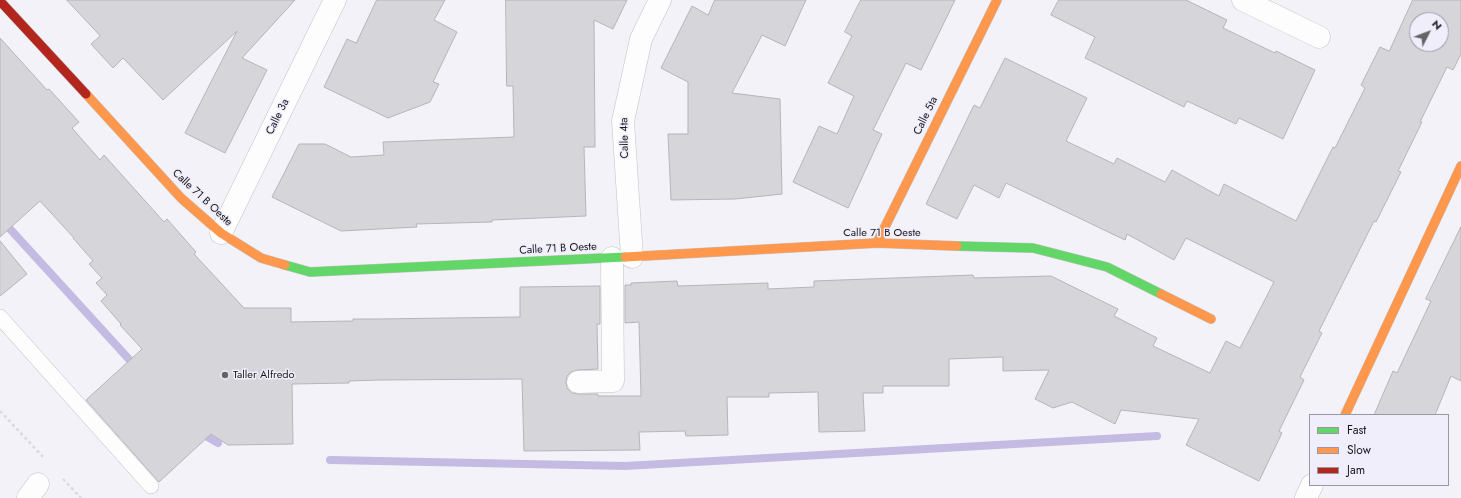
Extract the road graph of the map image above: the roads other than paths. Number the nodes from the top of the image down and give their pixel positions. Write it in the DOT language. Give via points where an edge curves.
graph roads {
  1 [pos="335,0"];
  2 [pos="660,0"];
  3 [pos="997,0"];
  4 [pos="1242,0"];
  5 [pos="0,1"];
  6 [pos="1319,37"];
  7 [pos="1461,166"];
  8 [pos="221,233"];
  9 [pos="877,243"];
  10 [pos="622,258"];
  11 [pos="0,317"];
  12 [pos="1211,319"];
  13 [pos="578,382"];
  14 [pos="1345,414"];
  15 [pos="151,486"];
  16 [pos="1312,486"];
  17 [pos="1306,498"];
  1 -- 8 [label="street, Calle 3a"];
  2 -- 10 [label="street, Calle 4ta" via="641,39 623,121"];
  3 -- 9 [label="street, Calle 5ta"];
  4 -- 6 [label="street"];
  5 -- 8 [label="street, Calle 71 B Oeste" via="181,198"];
  7 -- 14 [label="street"];
  8 -- 10 [label="street, Calle 71 B Oeste" via="261,258 310,272"];
  9 -- 10 [label="street, Calle 71 B Oeste"];
  9 -- 12 [label="street, Calle 71 B Oeste" via="1033,248 1107,267"];
  10 -- 13 [label="street, Calle 4ta" via="613,381"];
  11 -- 15 [label="lane"];
  16 -- 17 [label="street"];
}
